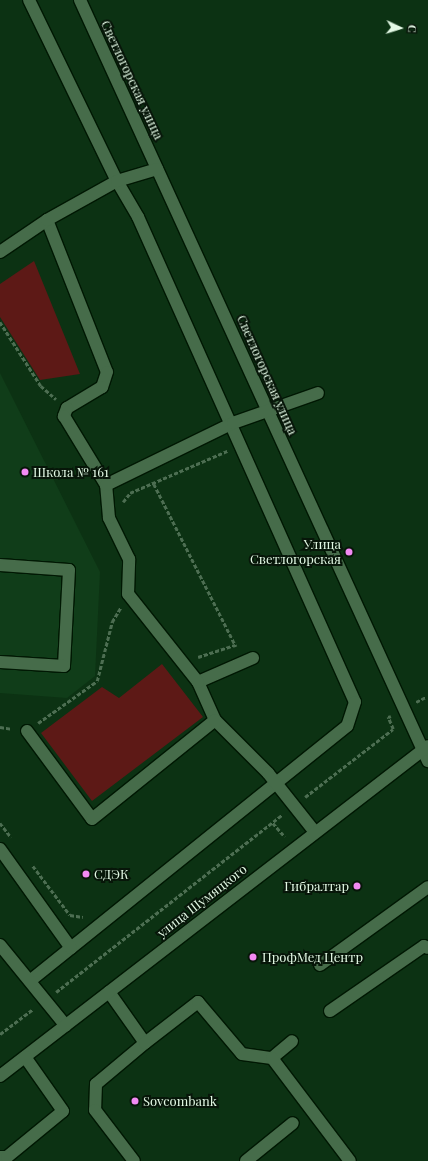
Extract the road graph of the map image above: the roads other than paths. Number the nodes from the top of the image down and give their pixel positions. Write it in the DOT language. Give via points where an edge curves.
graph roads {
  1 [pos="29,0"];
  2 [pos="80,0"];
  3 [pos="157,169"];
  4 [pos="116,181"];
  5 [pos="47,220"];
  6 [pos="0,252"];
  7 [pos="318,393"];
  8 [pos="270,412"];
  9 [pos="233,423"];
  10 [pos="106,486"];
  11 [pos="0,565"];
  12 [pos="248,661"];
  13 [pos="0,662"];
  14 [pos="198,682"];
  15 [pos="215,720"];
  16 [pos="26,731"];
  17 [pos="425,747"];
  18 [pos="428,761"];
  19 [pos="277,784"];
  20 [pos="315,832"];
  21 [pos="0,850"];
  22 [pos="428,887"];
  23 [pos="0,945"];
  24 [pos="71,948"];
  25 [pos="428,948"];
  26 [pos="320,965"];
  27 [pos="31,980"];
  28 [pos="109,992"];
  29 [pos="330,1011"];
  30 [pos="66,1026"];
  31 [pos="292,1041"];
  32 [pos="145,1043"];
  33 [pos="25,1058"];
  34 [pos="272,1058"];
  35 [pos="0,1076"];
  36 [pos="293,1123"];
  37 [pos="0,1158"];
  38 [pos="134,1161"];
  39 [pos="246,1161"];
  40 [pos="350,1161"];
  1 -- 4 [label="street"];
  2 -- 3 [label="street, Светлогорская улица"];
  3 -- 4 [label="street"];
  3 -- 8 [label="street, Светлогорская улица"];
  4 -- 5 [label="street"];
  4 -- 9 [label="street" via="138,217"];
  5 -- 6 [label="street"];
  5 -- 10 [label="street" via="107,372 102,387 67,408 64,416"];
  7 -- 8 [label="street"];
  8 -- 9 [label="street"];
  8 -- 17 [label="street, Светлогорская улица"];
  9 -- 10 [label="street"];
  9 -- 19 [label="street" via="355,702 347,726"];
  10 -- 14 [label="street" via="109,518 129,559 128,594"];
  11 -- 13 [label="street" via="69,570 64,666"];
  12 -- 14 [label="street"];
  14 -- 15 [label="street"];
  15 -- 16 [label="street" via="92,819"];
  15 -- 19 [label="street"];
  17 -- 18 [label="street, Светлогорская улица"];
  17 -- 20 [label="street, улица Шумяцкого"];
  19 -- 20 [label="street"];
  19 -- 24 [label="street"];
  20 -- 28 [label="street, улица Шумяцкого"];
  21 -- 24 [label="street"];
  22 -- 26 [label="street"];
  23 -- 27 [label="street"];
  24 -- 27 [label="street"];
  25 -- 29 [label="street" via="424,946"];
  27 -- 30 [label="street"];
  28 -- 30 [label="street, улица Шумяцкого"];
  28 -- 32 [label="street"];
  30 -- 33 [label="street, улица Шумяцкого"];
  31 -- 34 [label="street"];
  32 -- 34 [label="street" via="198,1002 242,1054"];
  32 -- 38 [label="street" via="96,1084 95,1110"];
  33 -- 35 [label="street, улица Шумяцкого"];
  33 -- 37 [label="street" via="63,1111 18,1148"];
  34 -- 40 [label="street"];
  36 -- 39 [label="street"];
}
